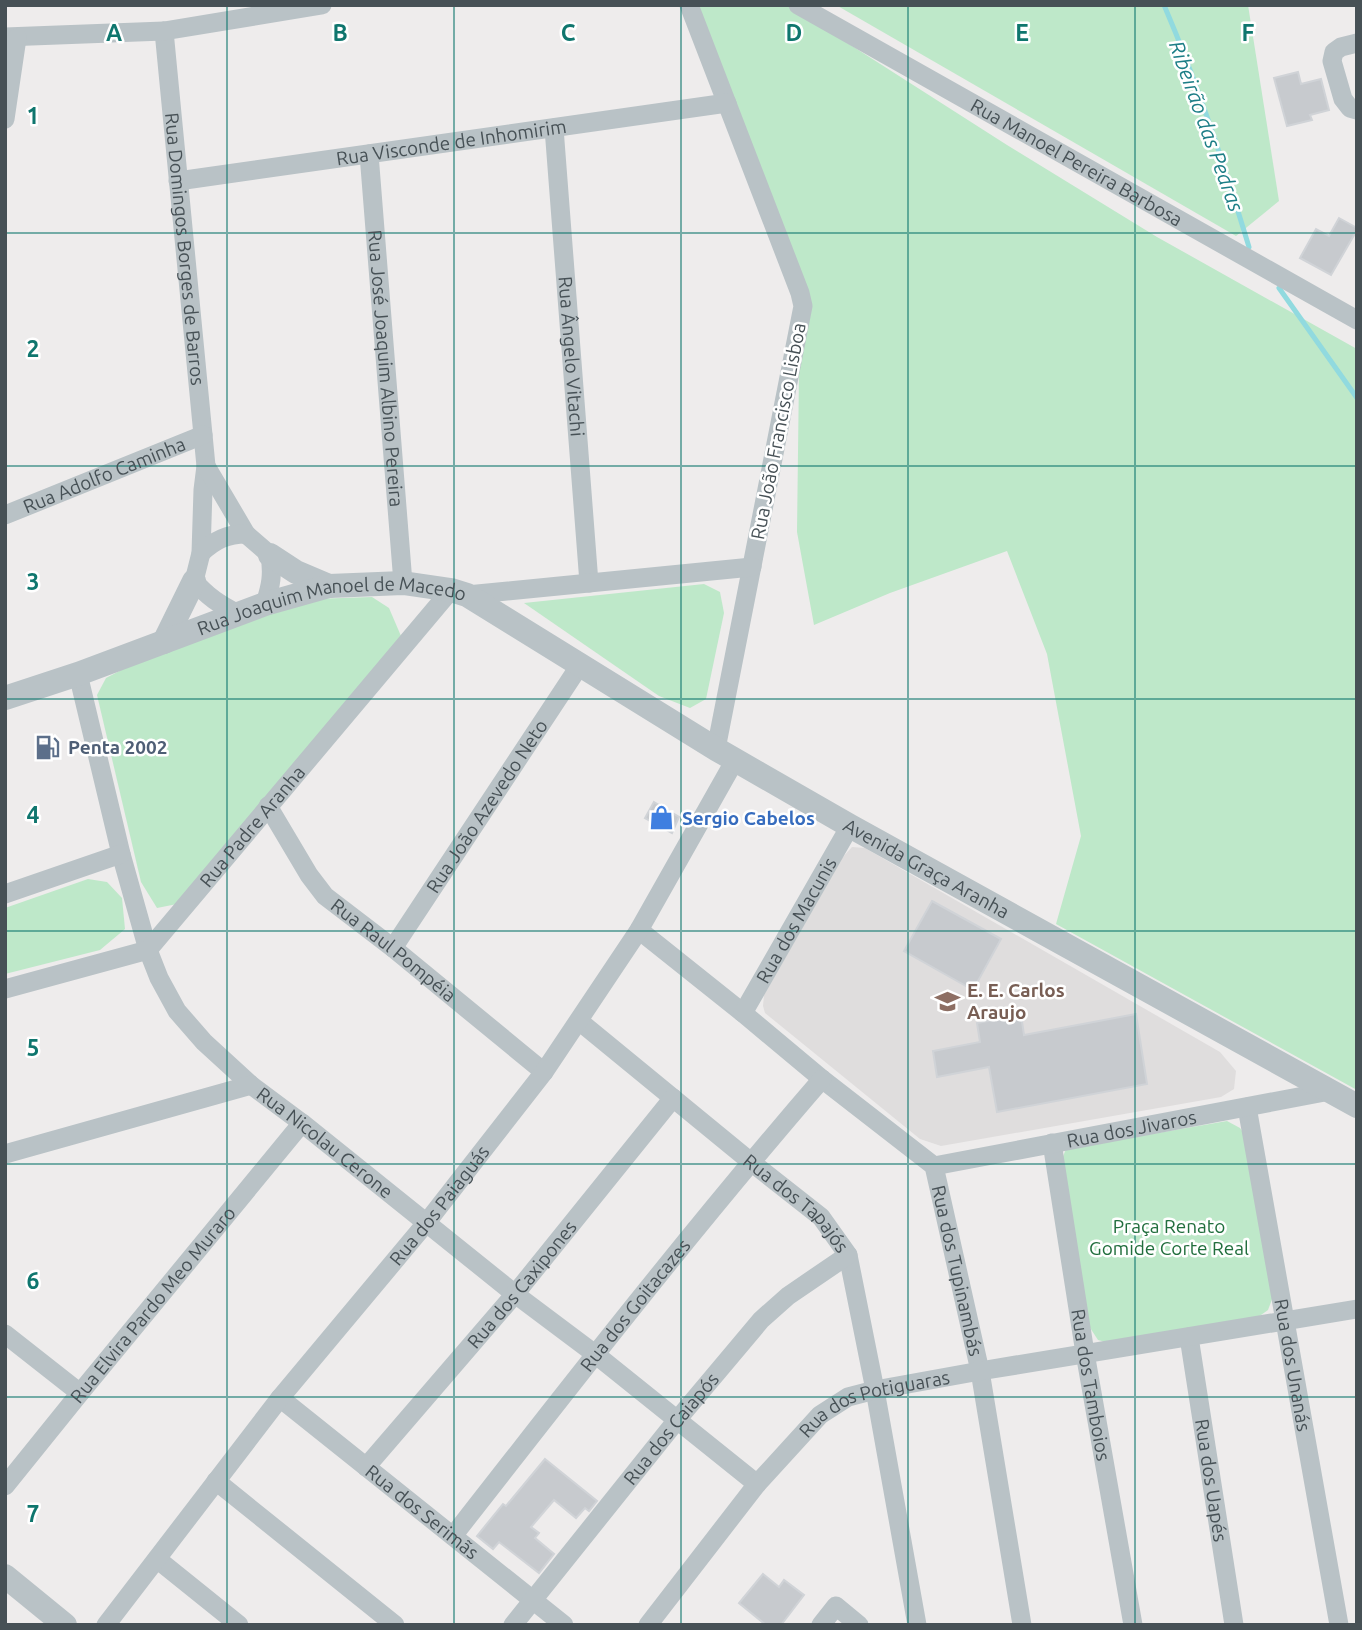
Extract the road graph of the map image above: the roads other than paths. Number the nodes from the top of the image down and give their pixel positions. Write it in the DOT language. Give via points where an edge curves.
graph roads {
  1 [pos="322,5"];
  2 [pos="688,5"];
  3 [pos="798,5"];
  4 [pos="164,31"];
  5 [pos="11,37"];
  6 [pos="1357,43"];
  7 [pos="727,103"];
  8 [pos="1357,110"];
  9 [pos="5,120"];
  10 [pos="554,128"];
  11 [pos="369,154"];
  12 [pos="178,181"];
  13 [pos="1357,320"];
  14 [pos="203,435"];
  15 [pos="206,466"];
  16 [pos="7,513"];
  17 [pos="246,534"];
  18 [pos="201,553"];
  19 [pos="270,555"];
  20 [pos="752,567"];
  21 [pos="194,581"];
  22 [pos="403,583"];
  23 [pos="589,583"];
  24 [pos="329,586"];
  25 [pos="459,592"];
  26 [pos="265,604"];
  27 [pos="238,614"];
  28 [pos="164,642"];
  29 [pos="580,665"];
  30 [pos="78,674"];
  31 [pos="5,698"];
  32 [pos="725,754"];
  33 [pos="268,806"];
  34 [pos="849,826"];
  35 [pos="121,854"];
  36 [pos="5,894"];
  37 [pos="639,930"];
  38 [pos="393,948"];
  39 [pos="148,950"];
  40 [pos="5,989"];
  41 [pos="743,1013"];
  42 [pos="579,1021"];
  43 [pos="544,1072"];
  44 [pos="822,1079"];
  45 [pos="251,1085"];
  46 [pos="1330,1091"];
  47 [pos="673,1098"];
  48 [pos="1357,1106"];
  49 [pos="1247,1107"];
  50 [pos="302,1123"];
  51 [pos="1052,1143"];
  52 [pos="5,1154"];
  53 [pos="751,1162"];
  54 [pos="934,1166"];
  55 [pos="427,1222"];
  56 [pos="848,1255"];
  57 [pos="515,1294"];
  58 [pos="1357,1309"];
  59 [pos="1284,1321"];
  60 [pos="5,1334"];
  61 [pos="1189,1336"];
  62 [pos="1085,1353"];
  63 [pos="595,1354"];
  64 [pos="980,1371"];
  65 [pos="875,1390"];
  66 [pos="80,1393"];
  67 [pos="280,1398"];
  68 [pos="677,1420"];
  69 [pos="366,1467"];
  70 [pos="216,1482"];
  71 [pos="757,1484"];
  72 [pos="5,1486"];
  73 [pos="453,1536"];
  74 [pos="157,1559"];
  75 [pos="5,1576"];
  76 [pos="532,1601"];
  77 [pos="65,1625"];
  78 [pos="106,1625"];
  79 [pos="239,1625"];
  80 [pos="395,1625"];
  81 [pos="513,1625"];
  82 [pos="564,1625"];
  83 [pos="648,1625"];
  84 [pos="821,1625"];
  85 [pos="859,1625"];
  86 [pos="917,1625"];
  87 [pos="1022,1625"];
  88 [pos="1133,1625"];
  89 [pos="1234,1625"];
  90 [pos="1339,1625"];
  1 -- 4 [label="street"];
  2 -- 7 [label="street, Rua João Francisco Lisboa"];
  3 -- 13 [label="street, Rua Manoel Pereira Barbosa"];
  4 -- 5 [label="street"];
  4 -- 12 [label="street, Rua Domingos Borges de Barros"];
  5 -- 9 [label="street"];
  6 -- 8 [label="street" via="1334,52 1332,61 1343,99"];
  7 -- 10 [label="street, Rua Visconde de Inhomirim"];
  7 -- 20 [label="street, Rua João Francisco Lisboa" via="803,306"];
  10 -- 11 [label="street, Rua Visconde de Inhomirim"];
  10 -- 23 [label="street, Rua Ângelo Vitachi"];
  11 -- 12 [label="street, Rua Visconde de Inhomirim"];
  11 -- 22 [label="street, Rua José Joaquim Albino Pereira"];
  12 -- 14 [label="street, Rua Domingos Borges de Barros"];
  14 -- 15 [label="street, Rua Domingos Borges de Barros"];
  14 -- 16 [label="street, Rua Adolfo Caminha"];
  15 -- 17 [label="street, Rua Domingos Borges de Barros"];
  15 -- 18 [label="street, Rua Domingos Borges de Barros"];
  17 -- 18 [label="street" via="223,536"];
  17 -- 19 [label="street, Rua Domingos Borges de Barros"];
  18 -- 21 [label="street, Rua Domingos Borges de Barros"];
  19 -- 24 [label="street"];
  19 -- 26 [label="street" via="271,586"];
  20 -- 23 [label="street, Rua Joaquim Manoel de Macedo"];
  20 -- 32 [label="street, Rua João Francisco Lisboa"];
  21 -- 27 [label="street" via="208,596"];
  21 -- 28 [label="street"];
  22 -- 24 [label="street, Rua Joaquim Manoel de Macedo"];
  22 -- 25 [label="street, Rua Joaquim Manoel de Macedo"];
  23 -- 25 [label="street, Rua Joaquim Manoel de Macedo"];
  24 -- 26 [label="street, Rua Joaquim Manoel de Macedo"];
  25 -- 29 [label="street, Avenida Graça Aranha"];
  25 -- 33 [label="street, Rua Padre Aranha"];
  26 -- 27 [label="street, Rua Joaquim Manoel de Macedo"];
  27 -- 28 [label="street, Rua Joaquim Manoel de Macedo"];
  28 -- 30 [label="street, Rua Joaquim Manoel de Macedo"];
  29 -- 32 [label="street, Avenida Graça Aranha"];
  29 -- 38 [label="street, Rua João Azevedo Neto"];
  30 -- 31 [label="street, Rua Joaquim Manoel de Macedo"];
  30 -- 35 [label="street, Rua Nicolau Cerone"];
  32 -- 34 [label="street, Avenida Graça Aranha"];
  32 -- 37 [label="street, Rua dos Paiaguás"];
  33 -- 38 [label="street, Rua Raul Pompéia" via="325,896"];
  33 -- 39 [label="street, Rua Padre Aranha"];
  34 -- 41 [label="street, Rua dos Macunis"];
  34 -- 46 [label="street, Avenida Graça Aranha"];
  35 -- 36 [label="street"];
  35 -- 39 [label="street, Rua Nicolau Cerone"];
  37 -- 41 [label="street, Rua dos Tupinambás"];
  37 -- 42 [label="street, Rua dos Paiaguás"];
  38 -- 43 [label="street, Rua Raul Pompéia"];
  39 -- 40 [label="street"];
  39 -- 45 [label="street, Rua Nicolau Cerone" via="177,1011"];
  41 -- 44 [label="street, Rua dos Tupinambás"];
  42 -- 43 [label="street, Rua dos Paiaguás"];
  42 -- 47 [label="street, Rua dos Tapajós"];
  43 -- 55 [label="street, Rua dos Paiaguás"];
  44 -- 53 [label="street, Rua dos Goitacazes"];
  44 -- 54 [label="street, Rua dos Tupinambás"];
  45 -- 50 [label="street, Rua Nicolau Cerone"];
  45 -- 52 [label="street"];
  46 -- 48 [label="street, Avenida Graça Aranha"];
  46 -- 49 [label="street, Rua dos Jivaros"];
  47 -- 53 [label="street, Rua dos Tapajós"];
  47 -- 57 [label="street, Rua dos Caxipones"];
  49 -- 51 [label="street, Rua dos Jivaros"];
  49 -- 59 [label="street, Rua dos Unanás"];
  50 -- 55 [label="street, Rua Nicolau Cerone"];
  50 -- 66 [label="street, Rua Elvira Pardo Meo Muraro"];
  51 -- 54 [label="street, Rua dos Jivaros"];
  51 -- 62 [label="street, Rua dos Tamboios"];
  53 -- 56 [label="street, Rua dos Tapajós" via="821,1217"];
  53 -- 63 [label="street, Rua dos Goitacazes"];
  54 -- 64 [label="street, Rua dos Tupinambás"];
  55 -- 57 [label="street, Rua Nicolau Cerone"];
  55 -- 67 [label="street, Rua dos Paiaguás"];
  56 -- 65 [label="street, Rua dos Tapajós"];
  56 -- 68 [label="street, Rua dos Caiapós" via="761,1320"];
  57 -- 63 [label="street, Rua Nicolau Cerone"];
  57 -- 69 [label="street, Rua dos Caxipones"];
  58 -- 59 [label="street, Rua dos Potiguaras"];
  59 -- 61 [label="street, Rua dos Potiguaras"];
  59 -- 90 [label="street, Rua dos Unanás"];
  60 -- 66 [label="street"];
  61 -- 62 [label="street, Rua dos Potiguaras"];
  61 -- 89 [label="street, Rua dos Uapés"];
  62 -- 64 [label="street, Rua dos Potiguaras"];
  62 -- 88 [label="street, Rua dos Tamboios"];
  63 -- 68 [label="street, Rua Nicolau Cerone"];
  63 -- 73 [label="street, Rua dos Goitacazes"];
  64 -- 65 [label="street, Rua dos Potiguaras"];
  64 -- 87 [label="street, Rua dos Tupinambás"];
  65 -- 71 [label="street, Rua dos Potiguaras" via="848,1397 820,1415"];
  65 -- 86 [label="street, Rua dos Tapajós"];
  66 -- 72 [label="street, Rua Elvira Pardo Meo Muraro"];
  67 -- 69 [label="street, Rua dos Serimãs"];
  67 -- 70 [label="street, Rua dos Paiaguás"];
  68 -- 71 [label="street, Rua Nicolau Cerone"];
  68 -- 76 [label="street, Rua dos Caiapós"];
  69 -- 73 [label="street, Rua dos Serimãs"];
  70 -- 74 [label="street, Rua dos Paiaguás"];
  70 -- 80 [label="street"];
  71 -- 83 [label="street, Rua dos Potiguaras"];
  73 -- 76 [label="street, Rua dos Serimãs"];
  74 -- 78 [label="street, Rua dos Paiaguás"];
  74 -- 79 [label="street"];
  75 -- 77 [label="street"];
  76 -- 81 [label="street, Rua dos Caiapós"];
  76 -- 82 [label="street, Rua dos Serimãs"];
  84 -- 85 [label="street" via="836,1606"];
}
